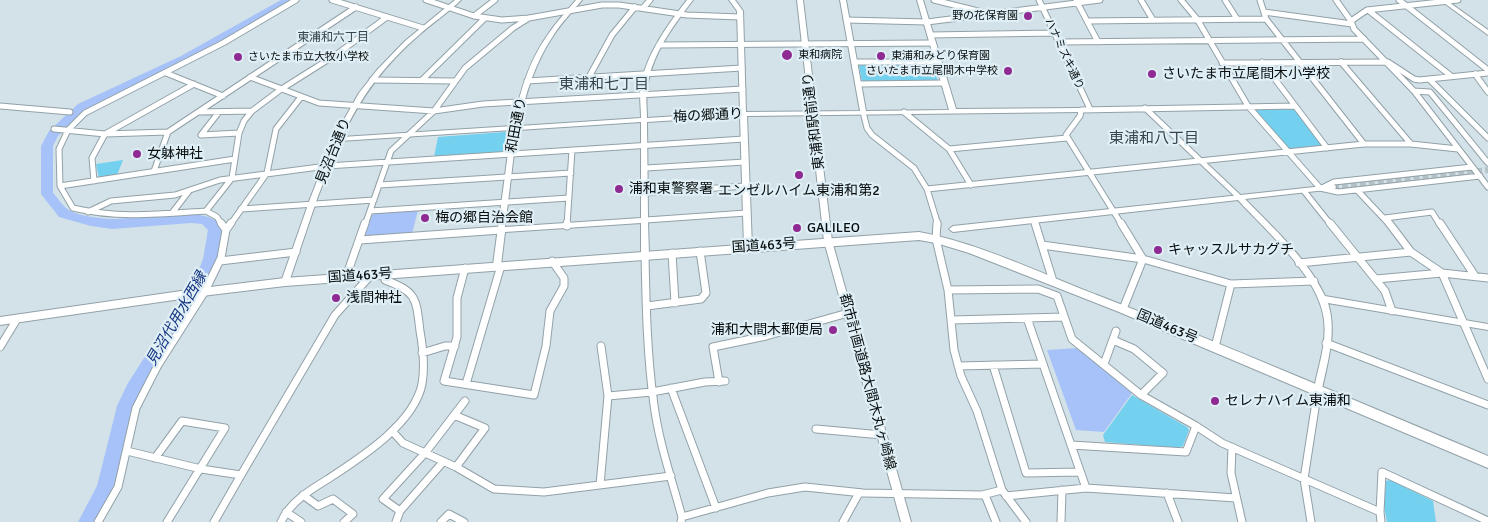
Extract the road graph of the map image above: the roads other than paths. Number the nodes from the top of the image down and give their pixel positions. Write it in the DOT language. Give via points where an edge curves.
graph roads {
  1 [pos="296,0"];
  2 [pos="332,0"];
  3 [pos="426,0"];
  4 [pos="458,0"];
  5 [pos="495,0"];
  6 [pos="579,0"];
  7 [pos="650,0"];
  8 [pos="690,0"];
  9 [pos="732,0"];
  10 [pos="800,0"];
  11 [pos="843,0"];
  12 [pos="920,0"];
  13 [pos="934,0"];
  14 [pos="1039,0"];
  15 [pos="1100,0"];
  16 [pos="1141,0"];
  17 [pos="1181,0"];
  18 [pos="1225,0"];
  19 [pos="1260,0"];
  20 [pos="1336,0"];
  21 [pos="1399,0"];
  22 [pos="1458,0"];
  23 [pos="1444,1"];
  24 [pos="620,2"];
  25 [pos="1077,2"];
  26 [pos="1406,5"];
  27 [pos="449,7"];
  28 [pos="635,7"];
  29 [pos="356,8"];
  30 [pos="642,8"];
  31 [pos="1043,8"];
  32 [pos="1367,10"];
  33 [pos="570,11"];
  34 [pos="1264,12"];
  35 [pos="678,14"];
  36 [pos="992,14"];
  37 [pos="474,16"];
  38 [pos="387,17"];
  39 [pos="740,17"];
  40 [pos="485,18"];
  41 [pos="529,18"];
  42 [pos="1237,19"];
  43 [pos="1266,19"];
  44 [pos="846,20"];
  45 [pos="1153,20"];
  46 [pos="1197,20"];
  47 [pos="1087,21"];
  48 [pos="927,22"];
  49 [pos="1351,22"];
  50 [pos="423,28"];
  51 [pos="1054,33"];
  52 [pos="930,34"];
  53 [pos="1488,34"];
  54 [pos="1364,39"];
  55 [pos="1280,40"];
  56 [pos="1208,41"];
  57 [pos="1059,42"];
  58 [pos="1098,42"];
  59 [pos="933,43"];
  60 [pos="805,44"];
  61 [pos="851,44"];
  62 [pos="660,45"];
  63 [pos="741,45"];
  64 [pos="854,62"];
  65 [pos="938,62"];
  66 [pos="1262,62"];
  67 [pos="1298,62"];
  68 [pos="1341,62"];
  69 [pos="1388,62"];
  70 [pos="1222,63"];
  71 [pos="742,68"];
  72 [pos="1488,71"];
  73 [pos="166,73"];
  74 [pos="647,73"];
  75 [pos="1475,74"];
  76 [pos="1451,76"];
  77 [pos="588,77"];
  78 [pos="250,78"];
  79 [pos="1430,79"];
  80 [pos="372,80"];
  81 [pos="422,80"];
  82 [pos="455,81"];
  83 [pos="527,81"];
  84 [pos="194,84"];
  85 [pos="859,84"];
  86 [pos="945,84"];
  87 [pos="280,90"];
  88 [pos="743,90"];
  89 [pos="1414,91"];
  90 [pos="1488,92"];
  91 [pos="644,95"];
  92 [pos="223,96"];
  93 [pos="301,97"];
  94 [pos="520,103"];
  95 [pos="354,105"];
  96 [pos="0,106"];
  97 [pos="1248,106"];
  98 [pos="1295,106"];
  99 [pos="1145,108"];
  100 [pos="1090,109"];
  101 [pos="1081,110"];
  102 [pos="252,111"];
  103 [pos="434,111"];
  104 [pos="953,111"];
  105 [pos="70,112"];
  106 [pos="198,112"];
  107 [pos="219,112"];
  108 [pos="863,112"];
  109 [pos="904,112"];
  110 [pos="813,113"];
  111 [pos="743,114"];
  112 [pos="644,119"];
  113 [pos="1488,128"];
  114 [pos="54,129"];
  115 [pos="515,129"];
  116 [pos="1479,129"];
  117 [pos="65,130"];
  118 [pos="168,132"];
  119 [pos="239,133"];
  120 [pos="105,134"];
  121 [pos="409,134"];
  122 [pos="1067,138"];
  123 [pos="1488,138"];
  124 [pos="336,139"];
  125 [pos="744,139"];
  126 [pos="1364,144"];
  127 [pos="1412,144"];
  128 [pos="645,145"];
  129 [pos="1327,148"];
  130 [pos="949,149"];
  131 [pos="1458,149"];
  132 [pos="572,150"];
  133 [pos="1289,152"];
  134 [pos="511,153"];
  135 [pos="235,159"];
  136 [pos="388,162"];
  137 [pos="745,162"];
  138 [pos="1202,162"];
  139 [pos="1488,163"];
  140 [pos="327,166"];
  141 [pos="1472,167"];
  142 [pos="646,168"];
  143 [pos="154,171"];
  144 [pos="571,173"];
  145 [pos="267,174"];
  146 [pos="1090,174"];
  147 [pos="1480,176"];
  148 [pos="508,177"];
  149 [pos="232,178"];
  150 [pos="94,181"];
  151 [pos="379,185"];
  152 [pos="970,185"];
  153 [pos="60,186"];
  154 [pos="745,186"];
  155 [pos="1333,187"];
  156 [pos="1488,187"];
  157 [pos="1320,188"];
  158 [pos="927,189"];
  159 [pos="1356,190"];
  160 [pos="189,191"];
  161 [pos="1304,191"];
  162 [pos="646,193"];
  163 [pos="569,198"];
  164 [pos="1240,198"];
  165 [pos="374,200"];
  166 [pos="505,202"];
  167 [pos="313,204"];
  168 [pos="241,209"];
  169 [pos="206,211"];
  170 [pos="370,211"];
  171 [pos="1114,211"];
  172 [pos="88,212"];
  173 [pos="172,213"];
  174 [pos="746,213"];
  175 [pos="1385,218"];
  176 [pos="646,220"];
  177 [pos="1034,220"];
  178 [pos="567,226"];
  179 [pos="953,229"];
  180 [pos="226,230"];
  181 [pos="501,230"];
  182 [pos="936,239"];
  183 [pos="360,240"];
  184 [pos="828,241"];
  185 [pos="1042,245"];
  186 [pos="748,247"];
  187 [pos="700,251"];
  188 [pos="296,252"];
  189 [pos="1411,252"];
  190 [pos="672,253"];
  191 [pos="646,255"];
  192 [pos="1358,257"];
  193 [pos="1143,259"];
  194 [pos="220,261"];
  195 [pos="552,261"];
  196 [pos="1299,263"];
  197 [pos="497,265"];
  198 [pos="465,268"];
  199 [pos="1442,273"];
  200 [pos="385,274"];
  201 [pos="371,275"];
  202 [pos="1475,276"];
  203 [pos="346,277"];
  204 [pos="1488,278"];
  205 [pos="1376,279"];
  206 [pos="1053,281"];
  207 [pos="1314,281"];
  208 [pos="285,282"];
  209 [pos="1231,284"];
  210 [pos="948,290"];
  211 [pos="203,291"];
  212 [pos="1323,299"];
  213 [pos="675,303"];
  214 [pos="647,306"];
  215 [pos="1123,309"];
  216 [pos="1392,311"];
  217 [pos="848,313"];
  218 [pos="1064,317"];
  219 [pos="1027,318"];
  220 [pos="16,319"];
  221 [pos="952,320"];
  222 [pos="0,321"];
  223 [pos="1464,323"];
  224 [pos="1488,327"];
  225 [pos="1116,331"];
  226 [pos="1113,340"];
  227 [pos="1326,343"];
  228 [pos="455,346"];
  229 [pos="601,346"];
  230 [pos="0,347"];
  231 [pos="1214,347"];
  232 [pos="422,353"];
  233 [pos="1484,363"];
  234 [pos="1043,364"];
  235 [pos="1104,364"];
  236 [pos="993,365"];
  237 [pos="958,366"];
  238 [pos="1488,379"];
  239 [pos="466,384"];
  240 [pos="671,388"];
  241 [pos="1318,389"];
  242 [pos="652,392"];
  243 [pos="1141,395"];
  244 [pos="608,396"];
  245 [pos="465,401"];
  246 [pos="1488,406"];
  247 [pos="454,415"];
  248 [pos="1196,426"];
  249 [pos="816,430"];
  250 [pos="392,432"];
  251 [pos="882,435"];
  252 [pos="1071,445"];
  253 [pos="1232,447"];
  254 [pos="127,451"];
  255 [pos="425,453"];
  256 [pos="155,458"];
  257 [pos="443,462"];
  258 [pos="1488,462"];
  259 [pos="456,468"];
  260 [pos="201,469"];
  261 [pos="1080,472"];
  262 [pos="241,475"];
  263 [pos="671,476"];
  264 [pos="1304,479"];
  265 [pos="600,485"];
  266 [pos="1086,488"];
  267 [pos="1062,490"];
  268 [pos="859,492"];
  269 [pos="898,493"];
  270 [pos="1004,493"];
  271 [pos="1167,493"];
  272 [pos="303,495"];
  273 [pos="985,495"];
  274 [pos="1236,498"];
  275 [pos="716,508"];
  276 [pos="400,511"];
  277 [pos="286,512"];
  278 [pos="1380,512"];
  279 [pos="682,520"];
  280 [pos="98,522"];
  281 [pos="167,522"];
  282 [pos="214,522"];
  283 [pos="281,522"];
  284 [pos="301,522"];
  285 [pos="344,522"];
  286 [pos="396,522"];
  287 [pos="441,522"];
  288 [pos="464,522"];
  289 [pos="843,522"];
  290 [pos="906,522"];
  291 [pos="996,522"];
  292 [pos="1026,522"];
  293 [pos="1061,522"];
  294 [pos="1178,522"];
  295 [pos="1242,522"];
  296 [pos="1311,522"];
  297 [pos="1381,522"];
  298 [pos="1488,522"];
  1 -- 73 [label="street"];
  2 -- 29 [label="street"];
  3 -- 27 [label="street"];
  4 -- 27 [label="street, 見沼台通り"];
  5 -- 37 [label="street"];
  6 -- 33 [label="street, 和田通り"];
  7 -- 30 [label="street"];
  8 -- 35 [label="street"];
  9 -- 39 [label="street" via="740,11"];
  10 -- 60 [label="main road, 東浦和駅前通り"];
  11 -- 44 [label="street"];
  12 -- 48 [label="street"];
  13 -- 36 [label="street"];
  14 -- 31 [label="street, ハナミズキ通り"];
  15 -- 25 [label="street"];
  16 -- 45 [label="street"];
  17 -- 46 [label="street"];
  18 -- 42 [label="street"];
  19 -- 34 [label="street"];
  20 -- 49 [label="street"];
  21 -- 26 [label="street"];
  22 -- 23 [label="street"];
  23 -- 26 [label="street"];
  23 -- 53 [label="street"];
  24 -- 28 [label="street"];
  24 -- 33 [label="street"];
  25 -- 31 [label="street"];
  25 -- 47 [label="street"];
  26 -- 32 [label="street"];
  26 -- 72 [label="street"];
  27 -- 37 [label="street"];
  27 -- 50 [label="street, 見沼台通り"];
  28 -- 30 [label="street"];
  28 -- 77 [label="street" via="612,35"];
  29 -- 38 [label="street"];
  29 -- 78 [label="street"];
  30 -- 35 [label="street"];
  31 -- 36 [label="street"];
  31 -- 51 [label="street, ハナミズキ通り"];
  32 -- 49 [label="street"];
  32 -- 76 [label="street"];
  33 -- 41 [label="street"];
  33 -- 83 [label="street, 和田通り" via="536,59"];
  34 -- 43 [label="street"];
  34 -- 49 [label="street"];
  35 -- 39 [label="street"];
  35 -- 62 [label="street"];
  36 -- 48 [label="street"];
  37 -- 40 [label="street"];
  38 -- 50 [label="street"];
  38 -- 87 [label="street"];
  39 -- 63 [label="street"];
  40 -- 41 [label="street"];
  40 -- 81 [label="street"];
  41 -- 82 [label="street" via="465,68"];
  42 -- 43 [label="street"];
  42 -- 46 [label="street"];
  43 -- 55 [label="street"];
  44 -- 48 [label="street"];
  44 -- 61 [label="street"];
  45 -- 46 [label="street"];
  45 -- 47 [label="street"];
  46 -- 56 [label="street"];
  47 -- 58 [label="street"];
  48 -- 52 [label="street"];
  49 -- 54 [label="street"];
  50 -- 80 [label="street, 見沼台通り"];
  51 -- 52 [label="street"];
  51 -- 57 [label="street, ハナミズキ通り"];
  52 -- 59 [label="street"];
  54 -- 55 [label="street"];
  54 -- 69 [label="street"];
  55 -- 56 [label="street"];
  55 -- 67 [label="street"];
  56 -- 58 [label="street"];
  56 -- 70 [label="street"];
  57 -- 58 [label="street"];
  57 -- 100 [label="street, ハナミズキ通り"];
  59 -- 61 [label="street"];
  59 -- 65 [label="street"];
  60 -- 61 [label="street"];
  60 -- 63 [label="street"];
  60 -- 110 [label="main road, 東浦和駅前通り"];
  61 -- 64 [label="street"];
  62 -- 63 [label="street"];
  62 -- 74 [label="street"];
  63 -- 71 [label="street"];
  64 -- 65 [label="street"];
  64 -- 85 [label="street"];
  65 -- 86 [label="street"];
  66 -- 67 [label="street"];
  66 -- 70 [label="street"];
  66 -- 98 [label="street"];
  67 -- 68 [label="street"];
  67 -- 126 [label="street"];
  68 -- 69 [label="street"];
  68 -- 127 [label="street"];
  69 -- 79 [label="street" via="1414,79"];
  69 -- 89 [label="street"];
  70 -- 97 [label="street"];
  71 -- 74 [label="street"];
  71 -- 88 [label="street"];
  72 -- 75 [label="street"];
  73 -- 84 [label="street"];
  73 -- 117 [label="street" via="85,114"];
  74 -- 77 [label="street"];
  74 -- 91 [label="street"];
  75 -- 76 [label="street"];
  75 -- 90 [label="street"];
  76 -- 79 [label="street"];
  77 -- 83 [label="street"];
  78 -- 87 [label="street"];
  78 -- 92 [label="street"];
  79 -- 116 [label="street"];
  80 -- 81 [label="street"];
  80 -- 95 [label="street, 見沼台通り"];
  81 -- 82 [label="street"];
  82 -- 103 [label="street"];
  83 -- 94 [label="street, 和田通り"];
  84 -- 92 [label="street"];
  84 -- 120 [label="street"];
  85 -- 86 [label="street"];
  85 -- 108 [label="street"];
  86 -- 104 [label="street"];
  87 -- 93 [label="street"];
  87 -- 102 [label="street"];
  88 -- 91 [label="street"];
  88 -- 111 [label="street"];
  89 -- 131 [label="street"];
  89 -- 139 [label="street" via="1430,92"];
  91 -- 94 [label="street"];
  91 -- 112 [label="street"];
  92 -- 106 [label="street"];
  93 -- 95 [label="street" via="319,103"];
  93 -- 145 [label="street" via="276,129"];
  94 -- 103 [label="street"];
  94 -- 115 [label="street, 和田通り"];
  95 -- 103 [label="street"];
  95 -- 124 [label="street, 見沼台通り"];
  96 -- 105 [label="street"];
  97 -- 98 [label="street"];
  97 -- 99 [label="street"];
  97 -- 133 [label="street"];
  98 -- 129 [label="street"];
  99 -- 100 [label="street"];
  99 -- 138 [label="street"];
  100 -- 101 [label="street"];
  101 -- 104 [label="street, 梅の郷通り"];
  101 -- 122 [label="street"];
  102 -- 107 [label="street"];
  102 -- 119 [label="street"];
  103 -- 121 [label="street"];
  104 -- 109 [label="street, 梅の郷通り"];
  106 -- 107 [label="street"];
  106 -- 118 [label="street"];
  107 -- 119 [label="street" via="201,135"];
  108 -- 109 [label="street, 梅の郷通り"];
  108 -- 110 [label="street, 梅の郷通り"];
  108 -- 158 [label="street" via="872,135 911,166"];
  109 -- 130 [label="street"];
  110 -- 111 [label="street, 梅の郷通り"];
  110 -- 184 [label="main road, 東浦和駅前通り"];
  111 -- 112 [label="street, 梅の郷通り"];
  111 -- 125 [label="street"];
  112 -- 115 [label="street, 梅の郷通り"];
  112 -- 128 [label="street"];
  113 -- 116 [label="street"];
  114 -- 117 [label="street"];
  115 -- 121 [label="street, 梅の郷通り"];
  115 -- 134 [label="street, 和田通り"];
  116 -- 123 [label="street"];
  117 -- 120 [label="street"];
  117 -- 153 [label="street" via="59,149"];
  118 -- 120 [label="street"];
  118 -- 143 [label="street"];
  119 -- 135 [label="street"];
  120 -- 150 [label="street" via="92,158"];
  121 -- 124 [label="street, 梅の郷通り"];
  121 -- 136 [label="street" via="391,151"];
  122 -- 130 [label="street"];
  122 -- 146 [label="street"];
  124 -- 140 [label="street, 見沼台通り"];
  125 -- 128 [label="street"];
  125 -- 137 [label="street"];
  126 -- 127 [label="street"];
  126 -- 129 [label="street"];
  127 -- 131 [label="street"];
  128 -- 132 [label="street"];
  128 -- 142 [label="street"];
  129 -- 133 [label="street"];
  130 -- 152 [label="street"];
  131 -- 141 [label="street"];
  132 -- 134 [label="street"];
  132 -- 144 [label="street"];
  133 -- 138 [label="street"];
  133 -- 157 [label="street"];
  134 -- 136 [label="street"];
  134 -- 148 [label="street, 和田通り"];
  135 -- 143 [label="street"];
  135 -- 149 [label="street"];
  136 -- 140 [label="street"];
  136 -- 151 [label="street"];
  137 -- 142 [label="street"];
  137 -- 154 [label="street"];
  138 -- 146 [label="street"];
  138 -- 164 [label="street"];
  140 -- 145 [label="street"];
  140 -- 167 [label="street, 見沼台通り"];
  141 -- 147 [label="street"];
  141 -- 157 [label="street" via="1334,182"];
  142 -- 162 [label="street"];
  143 -- 150 [label="street"];
  144 -- 148 [label="street"];
  144 -- 163 [label="street"];
  145 -- 149 [label="street"];
  145 -- 168 [label="street"];
  146 -- 152 [label="street"];
  146 -- 171 [label="street"];
  147 -- 156 [label="street"];
  147 -- 159 [label="street"];
  148 -- 151 [label="street"];
  148 -- 166 [label="street, 和田通り"];
  149 -- 160 [label="street"];
  149 -- 169 [label="street"];
  150 -- 153 [label="street"];
  151 -- 165 [label="street"];
  152 -- 158 [label="street"];
  153 -- 172 [label="street" via="74,208"];
  154 -- 162 [label="street"];
  154 -- 174 [label="street"];
  155 -- 157 [label="street"];
  157 -- 159 [label="street" via="1338,192"];
  157 -- 161 [label="street"];
  158 -- 182 [label="street" via="938,225"];
  159 -- 175 [label="street"];
  160 -- 172 [label="street" via="111,201"];
  160 -- 173 [label="street"];
  161 -- 164 [label="street"];
  161 -- 192 [label="street"];
  162 -- 176 [label="street"];
  163 -- 166 [label="street"];
  163 -- 178 [label="street"];
  164 -- 171 [label="street"];
  164 -- 196 [label="street"];
  165 -- 167 [label="street"];
  165 -- 170 [label="street"];
  166 -- 170 [label="street"];
  166 -- 181 [label="street, 和田通り"];
  167 -- 168 [label="street"];
  167 -- 188 [label="street, 見沼台通り"];
  168 -- 180 [label="street"];
  169 -- 173 [label="street"];
  169 -- 180 [label="street" via="217,217"];
  170 -- 183 [label="street"];
  171 -- 177 [label="street"];
  171 -- 193 [label="street"];
  172 -- 173 [label="street" via="123,217"];
  174 -- 176 [label="street"];
  174 -- 186 [label="street"];
  175 -- 189 [label="street"];
  175 -- 202 [label="street" via="1432,212"];
  176 -- 178 [label="street"];
  176 -- 191 [label="street"];
  177 -- 179 [label="street"];
  177 -- 185 [label="street"];
  178 -- 181 [label="street"];
  180 -- 194 [label="street"];
  181 -- 183 [label="street"];
  181 -- 197 [label="street, 和田通り"];
  182 -- 184 [label="highway, 国道463号" via="901,236"];
  182 -- 206 [label="highway, 国道463号"];
  182 -- 210 [label="street"];
  183 -- 203 [label="street"];
  184 -- 186 [label="highway, 国道463号"];
  184 -- 217 [label="street, 都市計画道路大間木丸ヶ崎線"];
  185 -- 193 [label="street"];
  185 -- 206 [label="street"];
  186 -- 187 [label="highway, 国道463号"];
  187 -- 190 [label="highway, 国道463号"];
  187 -- 213 [label="street" via="706,294 701,299"];
  188 -- 194 [label="street"];
  188 -- 208 [label="street, 見沼台通り"];
  189 -- 192 [label="street"];
  189 -- 199 [label="street"];
  190 -- 191 [label="highway, 国道463号"];
  190 -- 213 [label="street"];
  191 -- 195 [label="highway, 国道463号"];
  191 -- 214 [label="street"];
  192 -- 196 [label="street"];
  192 -- 205 [label="street"];
  193 -- 209 [label="street"];
  193 -- 215 [label="street"];
  194 -- 211 [label="street"];
  195 -- 197 [label="highway, 国道463号"];
  195 -- 239 [label="street" via="564,278 564,286 550,312 546,346 534,395"];
  196 -- 207 [label="street"];
  197 -- 198 [label="highway, 国道463号"];
  197 -- 239 [label="street" via="500,269"];
  198 -- 200 [label="highway, 国道463号"];
  198 -- 228 [label="street" via="457,298"];
  199 -- 202 [label="street"];
  199 -- 205 [label="street"];
  199 -- 223 [label="street"];
  200 -- 201 [label="highway, 国道463号"];
  200 -- 232 [label="street" via="385,280 409,290 419,321"];
  201 -- 203 [label="highway, 国道463号"];
  201 -- 262 [label="street" via="336,316"];
  202 -- 204 [label="street"];
  203 -- 208 [label="highway, 国道463号"];
  205 -- 216 [label="street"];
  206 -- 215 [label="highway, 国道463号"];
  207 -- 209 [label="street"];
  207 -- 212 [label="street"];
  208 -- 211 [label="highway, 国道463号"];
  209 -- 231 [label="street"];
  210 -- 218 [label="street" via="1041,290 1057,296"];
  210 -- 221 [label="street"];
  211 -- 220 [label="highway, 国道463号"];
  211 -- 254 [label="street" via="136,408"];
  212 -- 216 [label="street"];
  212 -- 227 [label="street" via="1328,321"];
  213 -- 214 [label="street"];
  214 -- 242 [label="street"];
  215 -- 231 [label="highway, 国道463号"];
  216 -- 223 [label="street"];
  217 -- 240 [label="street" via="766,336 713,346 722,382"];
  217 -- 251 [label="street, 都市計画道路大間木丸ヶ崎線"];
  218 -- 219 [label="street"];
  218 -- 235 [label="street" via="1072,338"];
  219 -- 221 [label="street"];
  219 -- 234 [label="street"];
  220 -- 222 [label="highway, 国道463号"];
  220 -- 230 [label="street"];
  221 -- 237 [label="street"];
  223 -- 224 [label="street"];
  223 -- 233 [label="street"];
  225 -- 226 [label="street"];
  226 -- 235 [label="street"];
  226 -- 243 [label="street" via="1134,349 1163,373"];
  227 -- 241 [label="street"];
  227 -- 246 [label="street"];
  228 -- 232 [label="street"];
  228 -- 239 [label="street" via="444,380"];
  229 -- 244 [label="street"];
  231 -- 241 [label="highway, 国道463号"];
  232 -- 250 [label="street" via="420,391"];
  233 -- 238 [label="street"];
  234 -- 236 [label="street"];
  234 -- 252 [label="street"];
  235 -- 243 [label="street"];
  236 -- 237 [label="street"];
  236 -- 261 [label="street" via="1026,473"];
  237 -- 270 [label="street"];
  240 -- 242 [label="street"];
  240 -- 275 [label="street"];
  241 -- 258 [label="highway, 国道463号"];
  241 -- 264 [label="street"];
  242 -- 244 [label="street"];
  242 -- 263 [label="street"];
  243 -- 248 [label="street"];
  244 -- 265 [label="street"];
  245 -- 247 [label="street"];
  247 -- 255 [label="street"];
  247 -- 259 [label="street" via="485,428"];
  248 -- 252 [label="street" via="1186,452"];
  248 -- 253 [label="street"];
  249 -- 251 [label="street"];
  250 -- 255 [label="street" via="403,442"];
  250 -- 272 [label="street" via="359,459"];
  251 -- 269 [label="street, 都市計画道路大間木丸ヶ崎線"];
  252 -- 261 [label="street"];
  253 -- 264 [label="street"];
  253 -- 274 [label="street" via="1231,473"];
  254 -- 256 [label="street"];
  254 -- 280 [label="street" via="118,486"];
  255 -- 257 [label="street"];
  255 -- 276 [label="street" via="383,499"];
  256 -- 260 [label="street"];
  256 -- 260 [label="street" via="182,421 225,428"];
  257 -- 259 [label="street"];
  257 -- 276 [label="street"];
  259 -- 265 [label="street" via="494,489 544,492"];
  260 -- 262 [label="street"];
  260 -- 281 [label="street"];
  261 -- 266 [label="street"];
  262 -- 282 [label="street"];
  263 -- 265 [label="street"];
  263 -- 279 [label="street"];
  264 -- 278 [label="street"];
  264 -- 296 [label="street"];
  266 -- 267 [label="street"];
  266 -- 271 [label="street"];
  267 -- 270 [label="street"];
  267 -- 293 [label="street"];
  268 -- 269 [label="street"];
  268 -- 275 [label="street" via="805,487 768,493"];
  268 -- 289 [label="street"];
  269 -- 273 [label="street"];
  269 -- 290 [label="street, 都市計画道路大間木丸ヶ崎線"];
  270 -- 273 [label="street"];
  270 -- 292 [label="street"];
  271 -- 274 [label="street"];
  271 -- 294 [label="street"];
  272 -- 277 [label="street"];
  272 -- 285 [label="street" via="316,507 322,507 333,499 353,514"];
  273 -- 291 [label="street"];
  274 -- 295 [label="street"];
  275 -- 279 [label="street"];
  276 -- 286 [label="street"];
  277 -- 283 [label="street"];
  277 -- 284 [label="street"];
  278 -- 297 [label="street"];
  278 -- 298 [label="street" via="1382,472"];
  287 -- 288 [label="street" via="448,514"];
}
